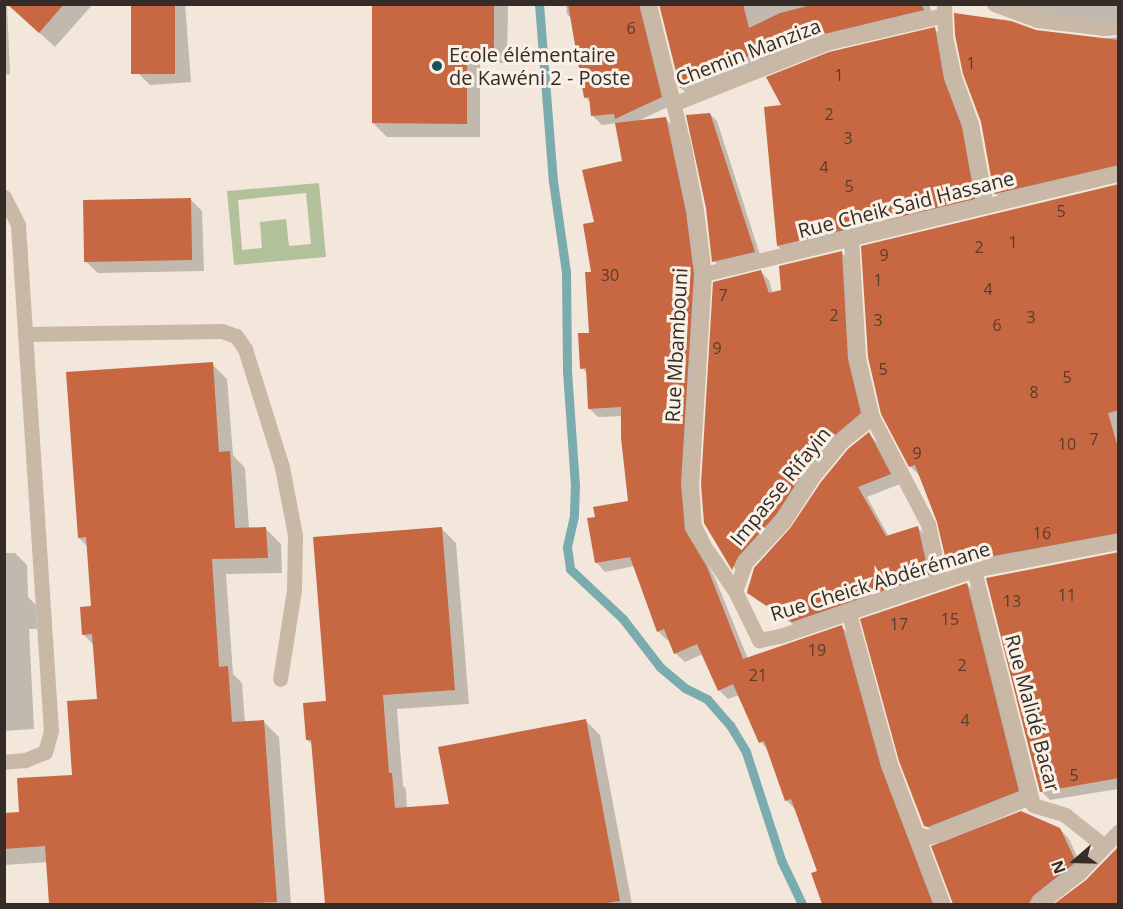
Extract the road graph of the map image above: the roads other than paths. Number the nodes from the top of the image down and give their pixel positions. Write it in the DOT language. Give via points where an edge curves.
graph roads {
  1 [pos="649,4"];
  2 [pos="994,4"];
  3 [pos="944,10"];
  4 [pos="1119,27"];
  5 [pos="673,104"];
  6 [pos="1119,174"];
  7 [pos="4,196"];
  8 [pos="986,206"];
  9 [pos="851,239"];
  10 [pos="704,274"];
  11 [pos="25,334"];
  12 [pos="872,417"];
  13 [pos="1119,542"];
  14 [pos="974,570"];
  15 [pos="940,580"];
  16 [pos="735,591"];
  17 [pos="849,614"];
  18 [pos="759,640"];
  19 [pos="280,679"];
  20 [pos="4,762"];
  21 [pos="1030,796"];
  22 [pos="1119,832"];
  23 [pos="915,833"];
  24 [pos="1103,845"];
  25 [pos="944,904"];
  26 [pos="1039,904"];
  1 -- 5 [label="street, Rue Mbambouni"];
  2 -- 4 [label="street" via="1037,20"];
  3 -- 5 [label="street, Chemin Manziza" via="826,43"];
  3 -- 8 [label="street" via="954,77 971,124"];
  5 -- 10 [label="street, Rue Mbambouni" via="696,210"];
  6 -- 8 [label="street, Rue Cheik Said Hassane"];
  7 -- 11 [label="street" via="18,225"];
  8 -- 9 [label="street, Rue Cheik Said Hassane"];
  9 -- 10 [label="street, Rue Cheik Said Hassane"];
  9 -- 12 [label="street" via="858,358"];
  10 -- 16 [label="street, Rue Mbambouni" via="690,484 694,526"];
  11 -- 19 [label="street" via="222,331 236,336 245,349 282,467 295,535 294,590"];
  11 -- 20 [label="street" via="51,731 45,752 25,760"];
  12 -- 15 [label="street" via="928,524"];
  12 -- 16 [label="street, Impasse Rifayin" via="841,442 813,476 784,521 745,563"];
  13 -- 14 [label="street, Rue Cheick Abdérémane"];
  14 -- 15 [label="street, Rue Cheick Abdérémane"];
  14 -- 21 [label="street, Rue Malidé Bacar"];
  15 -- 17 [label="street, Rue Cheick Abdérémane"];
  16 -- 18 [label="street, Rue Mbambouni"];
  17 -- 18 [label="street, Rue Cheick Abdérémane"];
  17 -- 23 [label="street" via="890,764"];
  21 -- 23 [label="street" via="941,834 927,837"];
  21 -- 24 [label="street, Rue Malidé Bacar" via="1033,805 1065,815"];
  22 -- 24 [label="street"];
  23 -- 25 [label="street"];
  24 -- 26 [label="street" via="1080,873"];
}
